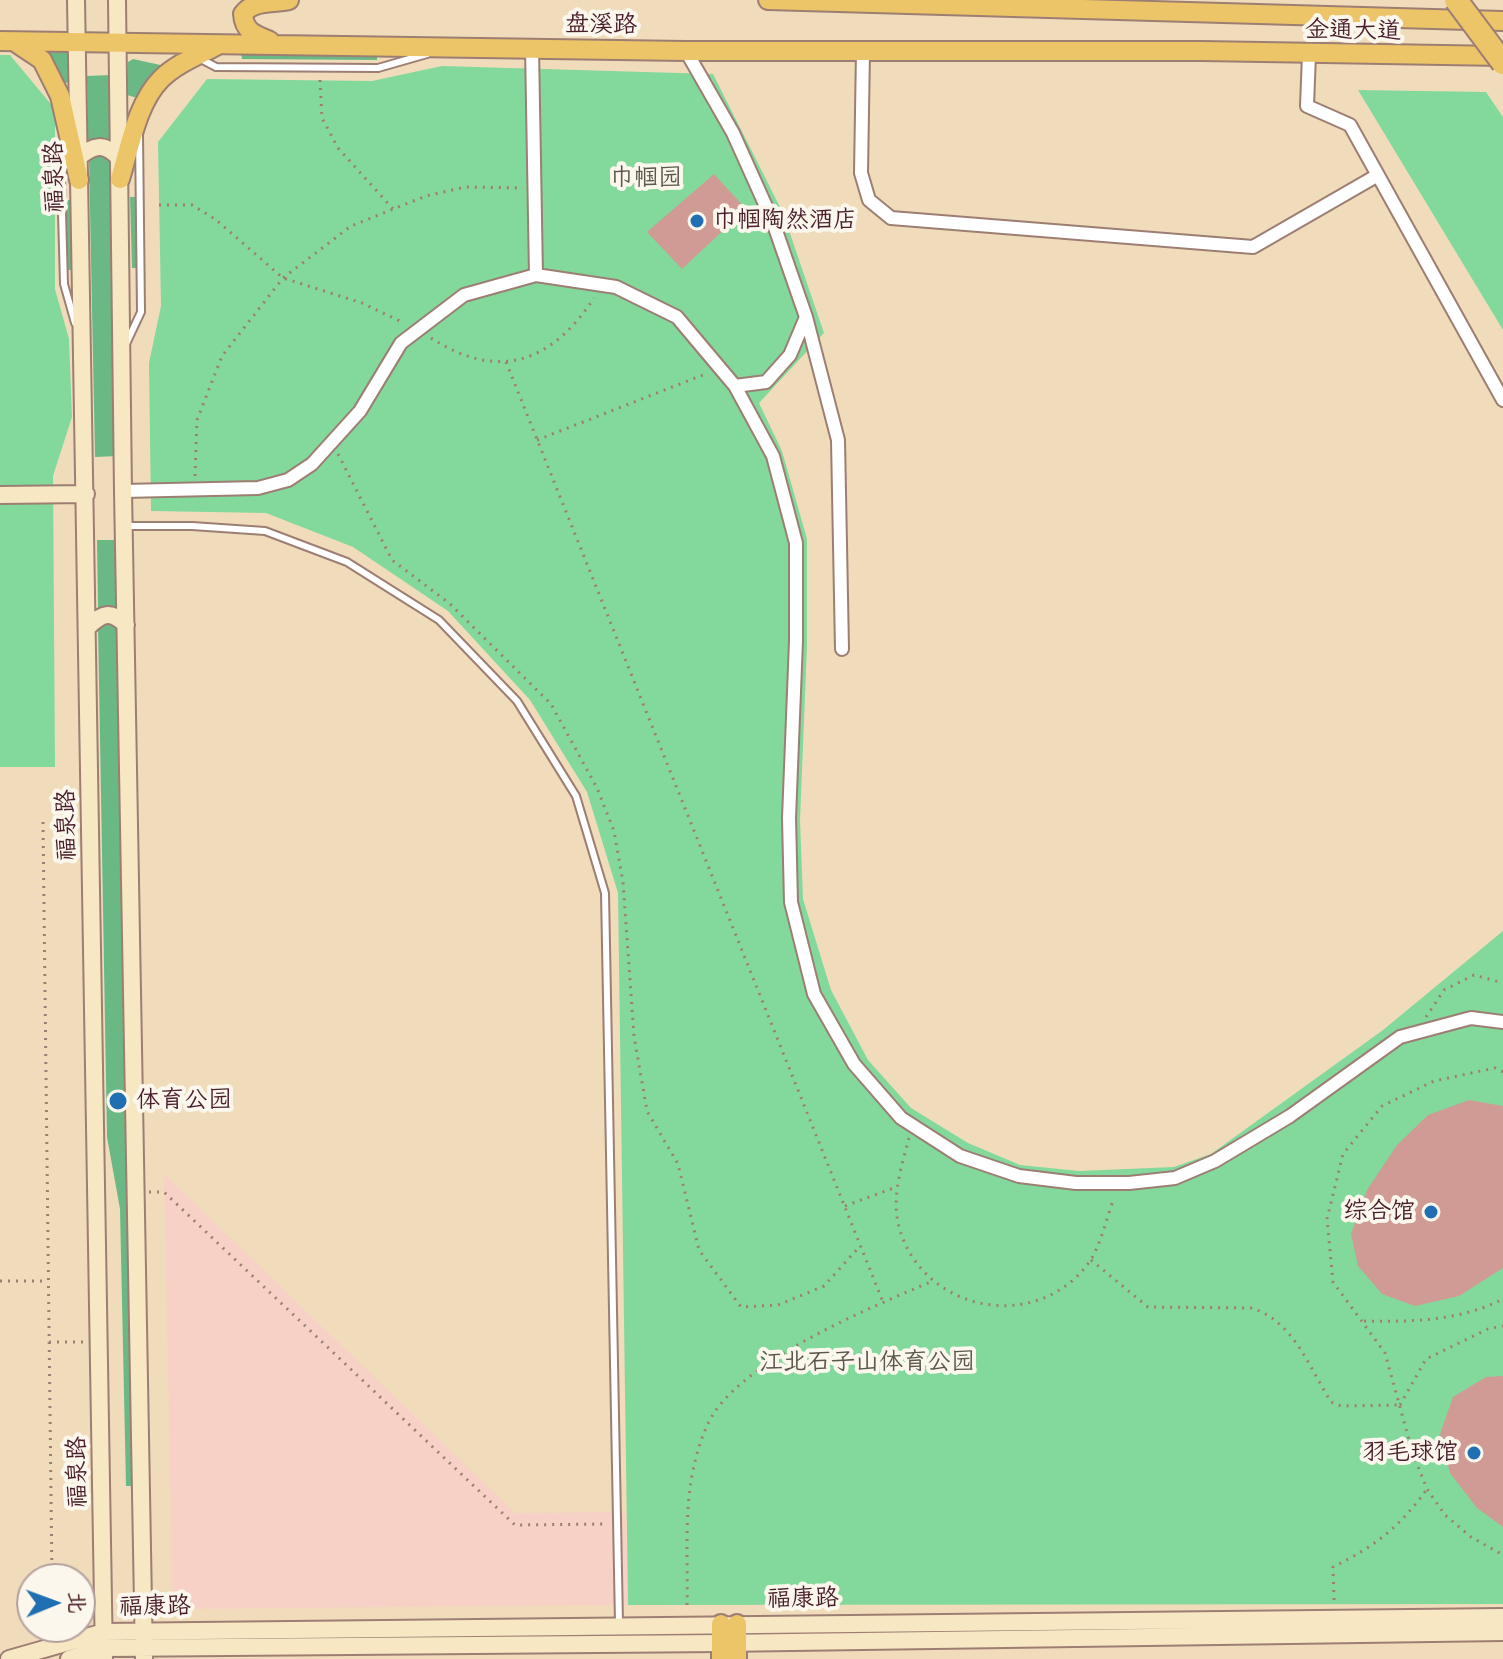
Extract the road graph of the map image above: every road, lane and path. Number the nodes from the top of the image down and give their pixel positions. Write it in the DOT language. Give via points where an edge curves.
graph roads {
  1 [pos="76,0"];
  2 [pos="117,0"];
  3 [pos="289,0"];
  4 [pos="768,0"];
  5 [pos="1456,0"];
  6 [pos="1503,21"];
  7 [pos="8,42"];
  8 [pos="77,42"];
  9 [pos="118,43"];
  10 [pos="171,44"];
  11 [pos="219,44"];
  12 [pos="280,44"];
  13 [pos="455,47"];
  14 [pos="532,48"];
  15 [pos="686,51"];
  16 [pos="863,51"];
  17 [pos="1202,51"];
  18 [pos="1309,54"];
  19 [pos="196,56"];
  20 [pos="1503,56"];
  21 [pos="1503,63"];
  22 [pos="320,80"];
  23 [pos="139,120"];
  24 [pos="75,152"];
  25 [pos="119,158"];
  26 [pos="1378,175"];
  27 [pos="120,179"];
  28 [pos="79,180"];
  29 [pos="534,188"];
  30 [pos="159,205"];
  31 [pos="393,209"];
  32 [pos="536,275"];
  33 [pos="283,278"];
  34 [pos="602,285"];
  35 [pos="806,317"];
  36 [pos="419,330"];
  37 [pos="82,348"];
  38 [pos="122,354"];
  39 [pos="506,362"];
  40 [pos="720,368"];
  41 [pos="735,386"];
  42 [pos="1503,400"];
  43 [pos="537,440"];
  44 [pos="123,491"];
  45 [pos="194,491"];
  46 [pos="86,494"];
  47 [pos="0,495"];
  48 [pos="124,526"];
  49 [pos="126,625"];
  50 [pos="88,627"];
  51 [pos="842,649"];
  52 [pos="43,822"];
  53 [pos="1503,983"];
  54 [pos="1503,1022"];
  55 [pos="1415,1033"];
  56 [pos="1503,1072"];
  57 [pos="913,1125"];
  58 [pos="1120,1183"];
  59 [pos="896,1187"];
  60 [pos="135,1192"];
  61 [pos="845,1206"];
  62 [pos="1091,1260"];
  63 [pos="0,1281"];
  64 [pos="48,1281"];
  65 [pos="933,1281"];
  66 [pos="1503,1299"];
  67 [pos="883,1302"];
  68 [pos="1364,1321"];
  69 [pos="1503,1326"];
  70 [pos="49,1342"];
  71 [pos="100,1342"];
  72 [pos="1400,1405"];
  73 [pos="1427,1489"];
  74 [pos="617,1523"];
  75 [pos="1503,1555"];
  76 [pos="52,1563"];
  77 [pos="1334,1600"];
  78 [pos="687,1605"];
  79 [pos="1503,1617"];
  80 [pos="619,1623"];
  81 [pos="1503,1632"];
  82 [pos="729,1642"];
  83 [pos="104,1646"];
  84 [pos="143,1646"];
  85 [pos="635,1651"];
  86 [pos="9,1659"];
  87 [pos="69,1659"];
  1 -- 8 [label="main road, 福泉路"];
  2 -- 9 [label="main road"];
  3 -- 12 [label="main road" via="256,2 243,14 243,23 254,35"];
  4 -- 6 [label="main road, 金通大道"];
  5 -- 21 [label="highway, bridge"];
  7 -- 8 [label="main road, 盘溪路"];
  7 -- 24 [label="main road" via="42,60 60,96"];
  8 -- 9 [label="main road, 盘溪路"];
  8 -- 24 [label="main road, 福泉路"];
  9 -- 10 [label="main road, 盘溪路"];
  9 -- 25 [label="main road"];
  10 -- 11 [label="main road, 盘溪路"];
  10 -- 19 [label="lane"];
  11 -- 12 [label="main road, 盘溪路"];
  11 -- 19 [label="main road"];
  12 -- 13 [label="main road, 盘溪路"];
  13 -- 14 [label="main road, 盘溪路"];
  13 -- 19 [label="lane" via="378,68 216,67"];
  14 -- 15 [label="main road, 盘溪路"];
  14 -- 29 [label="street"];
  15 -- 16 [label="main road, 盘溪路"];
  15 -- 35 [label="street" via="733,133 773,222"];
  16 -- 17 [label="main road, 盘溪路"];
  16 -- 26 [label="street" via="861,173 869,200 891,218 1253,247"];
  17 -- 18 [label="main road, 金通大道"];
  18 -- 20 [label="main road, 金通大道"];
  18 -- 26 [label="street" via="1307,106 1350,125"];
  19 -- 23 [label="main road" via="163,77"];
  22 -- 31 [label="path" via="322,118 338,148"];
  23 -- 27 [label="main road"];
  23 -- 38 [label="lane" via="141,312"];
  24 -- 25 [label="main road" via="101,145"];
  24 -- 28 [label="main road"];
  24 -- 37 [label="lane" via="61,177 64,284"];
  25 -- 27 [label="main road"];
  26 -- 42 [label="street"];
  27 -- 38 [label="main road"];
  28 -- 37 [label="main road, 福泉路"];
  29 -- 31 [label="path" via="465,187"];
  29 -- 32 [label="street"];
  30 -- 33 [label="path" via="192,205"];
  31 -- 33 [label="path" via="351,226"];
  32 -- 34 [label="street"];
  32 -- 36 [label="street" via="464,295"];
  33 -- 36 [label="path" via="362,303"];
  33 -- 45 [label="path" via="222,356 197,420"];
  34 -- 39 [label="path" via="559,340 532,357"];
  34 -- 40 [label="street" via="677,317"];
  35 -- 41 [label="street" via="790,355 766,382"];
  35 -- 51 [label="street" via="838,440"];
  36 -- 39 [label="path" via="472,357"];
  36 -- 45 [label="street" via="401,343 360,411 312,464 288,480 258,488"];
  37 -- 46 [label="main road, 福泉路"];
  38 -- 44 [label="main road"];
  39 -- 43 [label="path"];
  40 -- 41 [label="street"];
  40 -- 43 [label="path"];
  41 -- 57 [label="street" via="773,456 796,543 791,902 814,994 854,1064"];
  43 -- 61 [label="path"];
  44 -- 45 [label="street"];
  44 -- 48 [label="main road"];
  46 -- 47 [label="main road"];
  46 -- 50 [label="main road, 福泉路"];
  48 -- 49 [label="main road"];
  48 -- 74 [label="lane" via="265,531 347,562 439,620 517,701 576,796 605,893"];
  49 -- 50 [label="main road" via="109,613"];
  49 -- 60 [label="main road"];
  50 -- 71 [label="main road, 福泉路"];
  52 -- 64 [label="path"];
  53 -- 55 [label="path" via="1474,975 1444,990"];
  54 -- 55 [label="street" via="1471,1018"];
  55 -- 58 [label="street" via="1400,1037 1290,1116 1215,1161 1175,1178"];
  56 -- 68 [label="path" via="1495,1068 1434,1081 1382,1106 1343,1154 1327,1219 1333,1282"];
  57 -- 58 [label="street" via="960,1156 1019,1176"];
  57 -- 59 [label="path"];
  58 -- 62 [label="path"];
  59 -- 61 [label="path"];
  59 -- 65 [label="path" via="898,1222 911,1254"];
  60 -- 74 [label="path" via="164,1192 515,1525"];
  60 -- 84 [label="main road"];
  61 -- 67 [label="path"];
  62 -- 65 [label="path" via="1066,1286 1034,1302 999,1307 964,1300"];
  62 -- 72 [label="path" via="1148,1307 1267,1312 1291,1334 1331,1402"];
  63 -- 64 [label="path"];
  64 -- 70 [label="path"];
  65 -- 67 [label="path"];
  66 -- 68 [label="path" via="1481,1310 1418,1322"];
  67 -- 78 [label="path" via="774,1359 741,1382 713,1413 690,1488"];
  68 -- 72 [label="path" via="1385,1353"];
  69 -- 72 [label="path" via="1426,1359"];
  70 -- 71 [label="path"];
  70 -- 76 [label="path"];
  71 -- 83 [label="main road, 福泉路"];
  72 -- 73 [label="path"];
  73 -- 75 [label="path" via="1445,1515"];
  73 -- 77 [label="path" via="1392,1532 1333,1567"];
  74 -- 80 [label="lane"];
  79 -- 82 [label="main road, 福康路"];
  81 -- 82 [label="main road, 福康路"];
  82 -- 84 [label="main road, 福康路"];
  82 -- 85 [label="main road, 福康路"];
  83 -- 84 [label="main road, 福康路"];
  83 -- 86 [label="main road"];
  83 -- 87 [label="main road"];
  84 -- 85 [label="main road, 福康路"];
}
